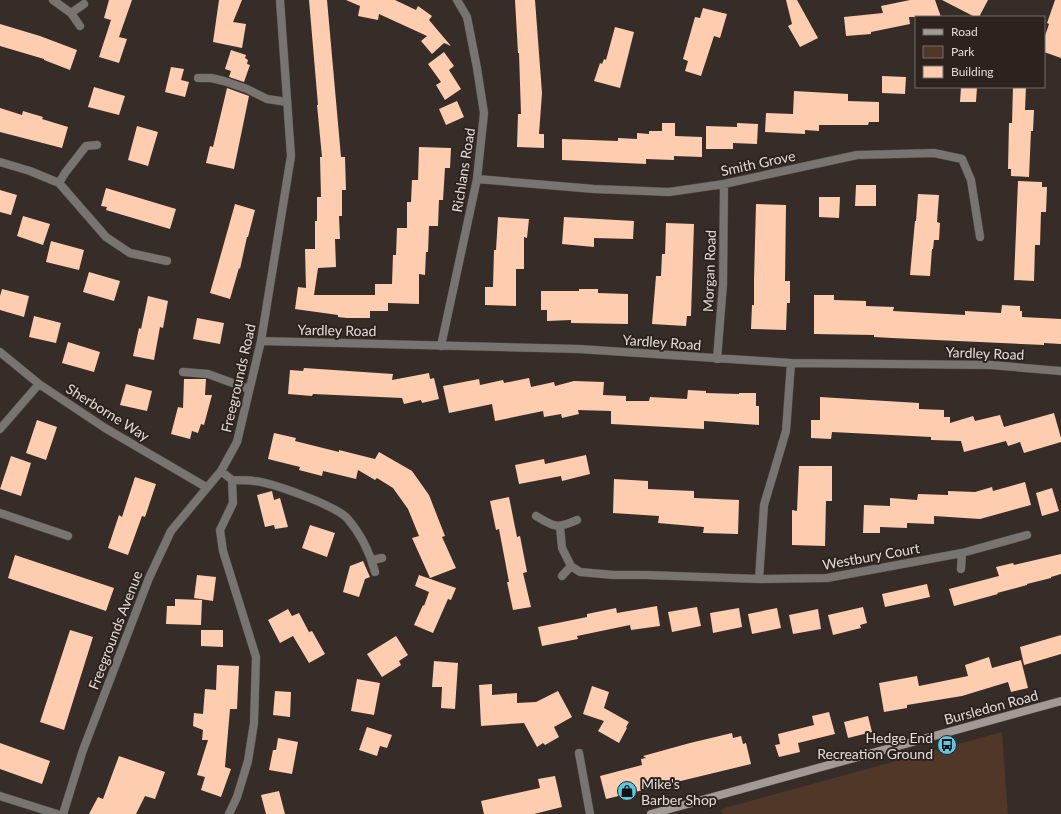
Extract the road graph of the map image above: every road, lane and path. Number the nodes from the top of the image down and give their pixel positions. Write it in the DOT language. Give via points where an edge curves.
graph roads {
  1 [pos="52,0"];
  2 [pos="280,0"];
  3 [pos="457,0"];
  4 [pos="84,4"];
  5 [pos="71,13"];
  6 [pos="80,26"];
  7 [pos="198,78"];
  8 [pos="287,102"];
  9 [pos="97,145"];
  10 [pos="0,162"];
  11 [pos="477,179"];
  12 [pos="59,183"];
  13 [pos="724,184"];
  14 [pos="980,237"];
  15 [pos="167,261"];
  16 [pos="261,341"];
  17 [pos="442,346"];
  18 [pos="0,352"];
  19 [pos="717,359"];
  20 [pos="791,363"];
  21 [pos="1061,371"];
  22 [pos="183,372"];
  23 [pos="39,384"];
  24 [pos="249,389"];
  25 [pos="0,429"];
  26 [pos="220,470"];
  27 [pos="232,480"];
  28 [pos="206,487"];
  29 [pos="0,513"];
  30 [pos="536,516"];
  31 [pos="577,520"];
  32 [pos="560,527"];
  33 [pos="1027,535"];
  34 [pos="68,536"];
  35 [pos="962,552"];
  36 [pos="382,558"];
  37 [pos="372,560"];
  38 [pos="571,566"];
  39 [pos="961,569"];
  40 [pos="375,572"];
  41 [pos="562,576"];
  42 [pos="759,579"];
  43 [pos="1061,701"];
  44 [pos="579,753"];
  45 [pos="0,796"];
  46 [pos="56,814"];
  47 [pos="63,814"];
  48 [pos="228,814"];
  49 [pos="590,814"];
  50 [pos="651,814"];
  1 -- 5 [label="street"];
  2 -- 8 [label="street, Freegrounds Road"];
  3 -- 11 [label="street, Richlans Road" via="467,17 484,113"];
  4 -- 5 [label="street"];
  5 -- 6 [label="street"];
  7 -- 8 [label="street" via="224,81 268,99"];
  8 -- 16 [label="street, Freegrounds Road" via="290,156"];
  9 -- 12 [label="street" via="86,146"];
  10 -- 12 [label="street"];
  11 -- 13 [label="street, Smith Grove" via="594,189 669,192"];
  11 -- 17 [label="street, Richlans Road"];
  12 -- 15 [label="street" via="106,237 130,253"];
  13 -- 14 [label="street, Smith Grove" via="857,155 934,153 962,159 971,180"];
  13 -- 19 [label="street, Morgan Road" via="723,284"];
  16 -- 17 [label="street, Yardley Road"];
  16 -- 24 [label="street, Freegrounds Road"];
  17 -- 19 [label="street, Yardley Road" via="579,349"];
  18 -- 23 [label="street, Sherborne Way"];
  19 -- 20 [label="street, Yardley Road"];
  20 -- 21 [label="street, Yardley Road" via="991,365"];
  20 -- 42 [label="street" via="786,431 764,505"];
  22 -- 24 [label="street" via="208,374"];
  23 -- 25 [label="street"];
  23 -- 28 [label="street, Sherborne Way" via="105,428"];
  24 -- 26 [label="street, Freegrounds Road" via="237,442"];
  26 -- 27 [label="street"];
  26 -- 28 [label="street, Freegrounds Avenue"];
  27 -- 37 [label="street" via="274,485 323,504 346,517 357,531"];
  27 -- 48 [label="street" via="232,503 220,530 256,657 254,722 248,761 237,797"];
  28 -- 47 [label="street, Freegrounds Avenue" via="171,531 149,578 83,750"];
  29 -- 34 [label="street"];
  30 -- 32 [label="street"];
  31 -- 32 [label="street"];
  32 -- 38 [label="street" via="562,548"];
  33 -- 35 [label="street, Westbury Court"];
  35 -- 39 [label="street"];
  35 -- 42 [label="street, Westbury Court" via="827,578"];
  36 -- 37 [label="street"];
  37 -- 40 [label="street"];
  38 -- 41 [label="street"];
  38 -- 42 [label="street, Westbury Court" via="580,572 614,575 646,572"];
  43 -- 50 [label="street, Bursledon Road"];
  44 -- 49 [label="street"];
  45 -- 46 [label="street"];
}
